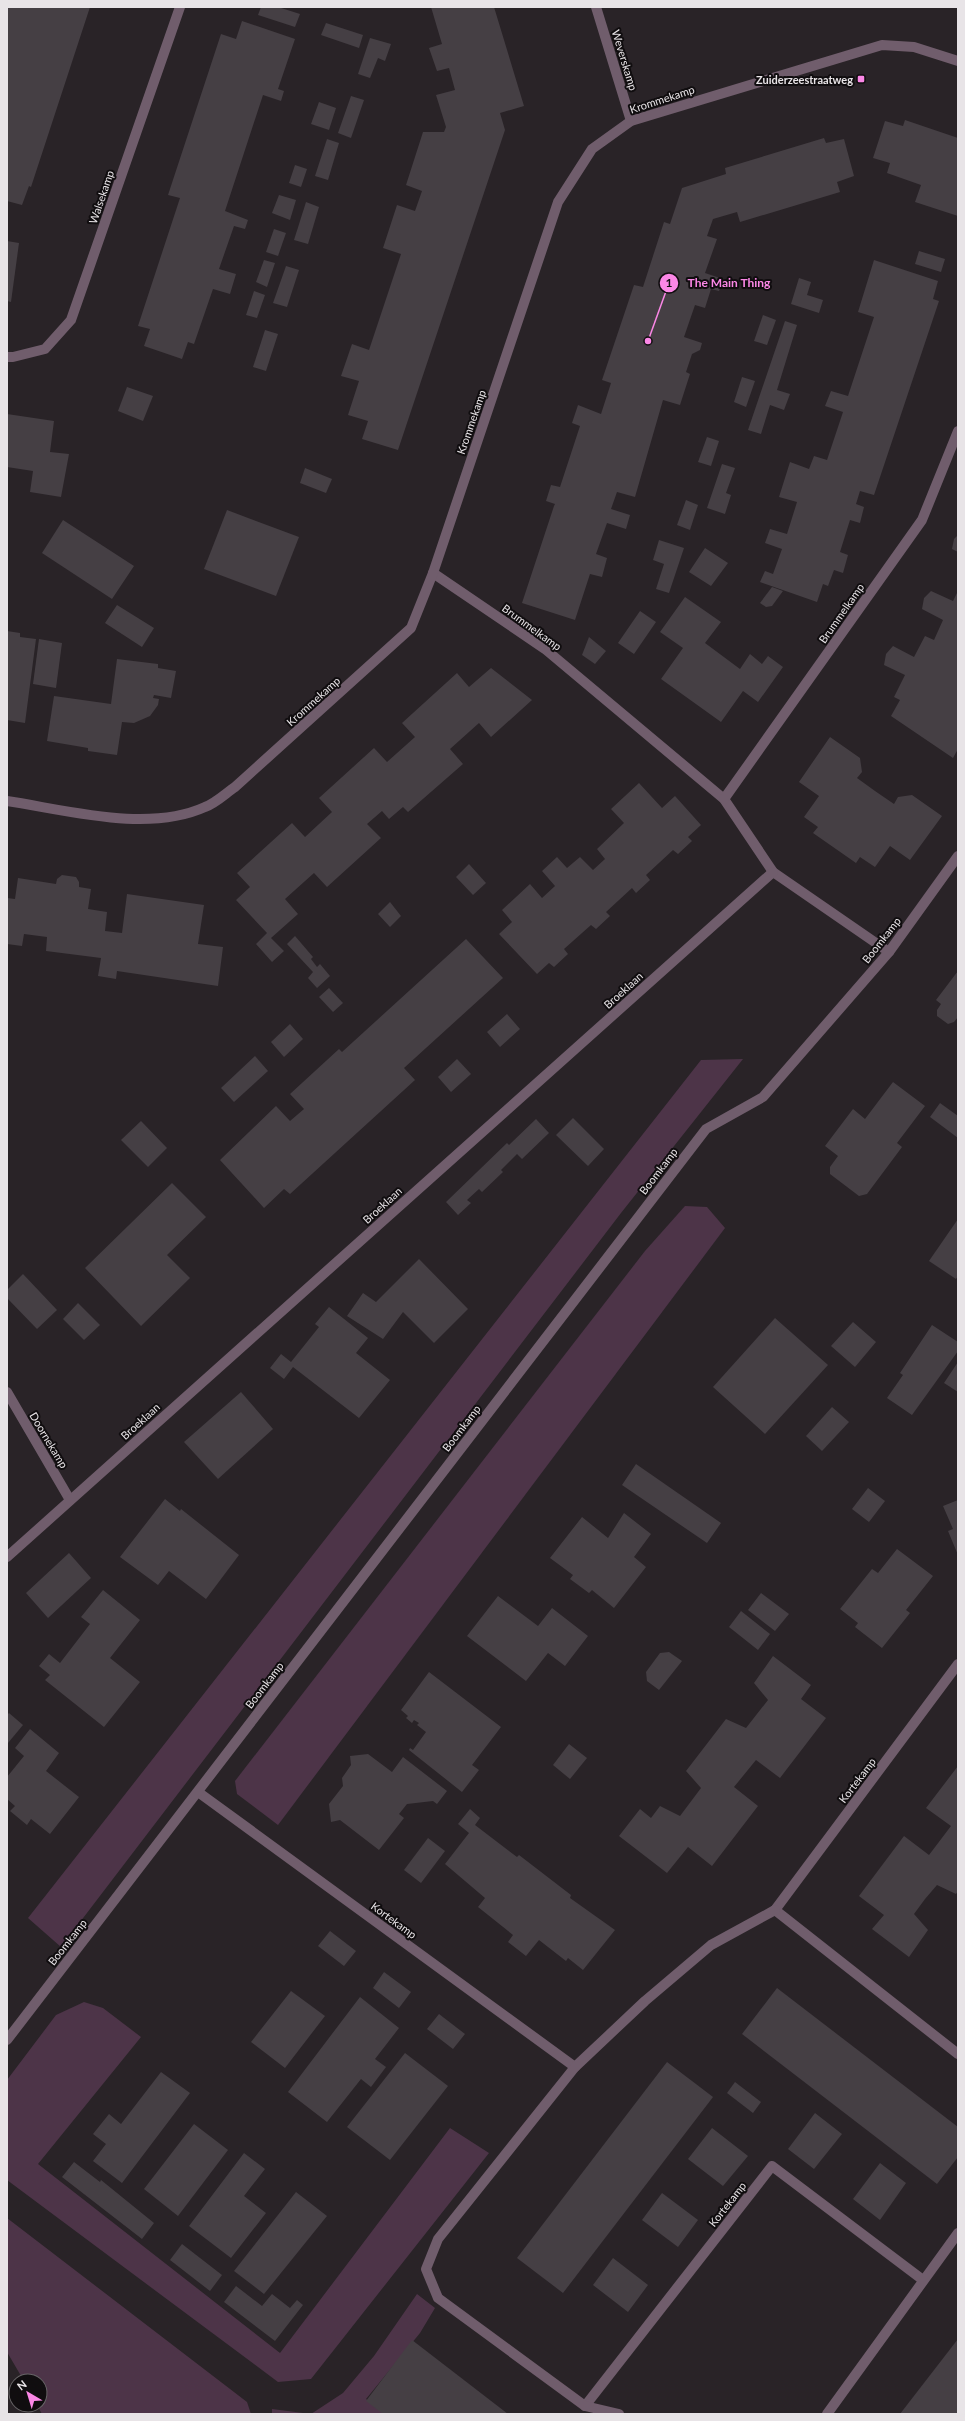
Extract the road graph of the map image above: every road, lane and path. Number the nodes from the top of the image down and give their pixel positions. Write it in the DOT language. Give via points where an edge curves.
graph roads {
  1 [pos="180,7"];
  2 [pos="596,7"];
  3 [pos="958,61"];
  4 [pos="631,121"];
  5 [pos="7,356"];
  6 [pos="958,431"];
  7 [pos="433,573"];
  8 [pos="724,799"];
  9 [pos="7,801"];
  10 [pos="958,856"];
  11 [pos="773,872"];
  12 [pos="889,952"];
  13 [pos="7,1392"];
  14 [pos="70,1500"];
  15 [pos="7,1557"];
  16 [pos="958,1664"];
  17 [pos="198,1792"];
  18 [pos="775,1910"];
  19 [pos="7,2040"];
  20 [pos="958,2054"];
  21 [pos="575,2067"];
  22 [pos="958,2233"];
  23 [pos="923,2280"];
  24 [pos="585,2406"];
  25 [pos="619,2414"];
  26 [pos="827,2414"];
  1 -- 5 [label="street, Walsekamp" via="71,320 45,349 13,358"];
  2 -- 4 [label="street, Weverskamp"];
  3 -- 4 [label="street, Krommekamp" via="914,47 882,45"];
  4 -- 7 [label="street, Krommekamp" via="592,149 558,202"];
  6 -- 8 [label="street, Brummelkamp" via="922,520"];
  7 -- 8 [label="street, Brummelkamp" via="545,650"];
  7 -- 9 [label="street, Krommekamp" via="411,628 235,787 206,807 169,818 132,820"];
  8 -- 11 [label="street, Brummelkamp"];
  10 -- 12 [label="street, Boomkamp"];
  11 -- 12 [label="street, Brummelkamp"];
  11 -- 14 [label="street, Broeklaan"];
  12 -- 17 [label="street, Boomkamp" via="763,1097 706,1129"];
  13 -- 14 [label="street, Doornekamp"];
  14 -- 15 [label="street, Broeklaan"];
  16 -- 18 [label="street, Kortekamp"];
  17 -- 19 [label="street, Boomkamp"];
  17 -- 21 [label="street, Kortekamp"];
  18 -- 20 [label="street"];
  18 -- 21 [label="street, Kortekamp" via="711,1945 644,2001"];
  21 -- 24 [label="street, Kortekamp" via="438,2239 426,2269 438,2298"];
  22 -- 23 [label="street"];
  23 -- 24 [label="street, Kortekamp" via="772,2166"];
  23 -- 26 [label="street"];
  24 -- 25 [label="street, Kortekamp"];
}
